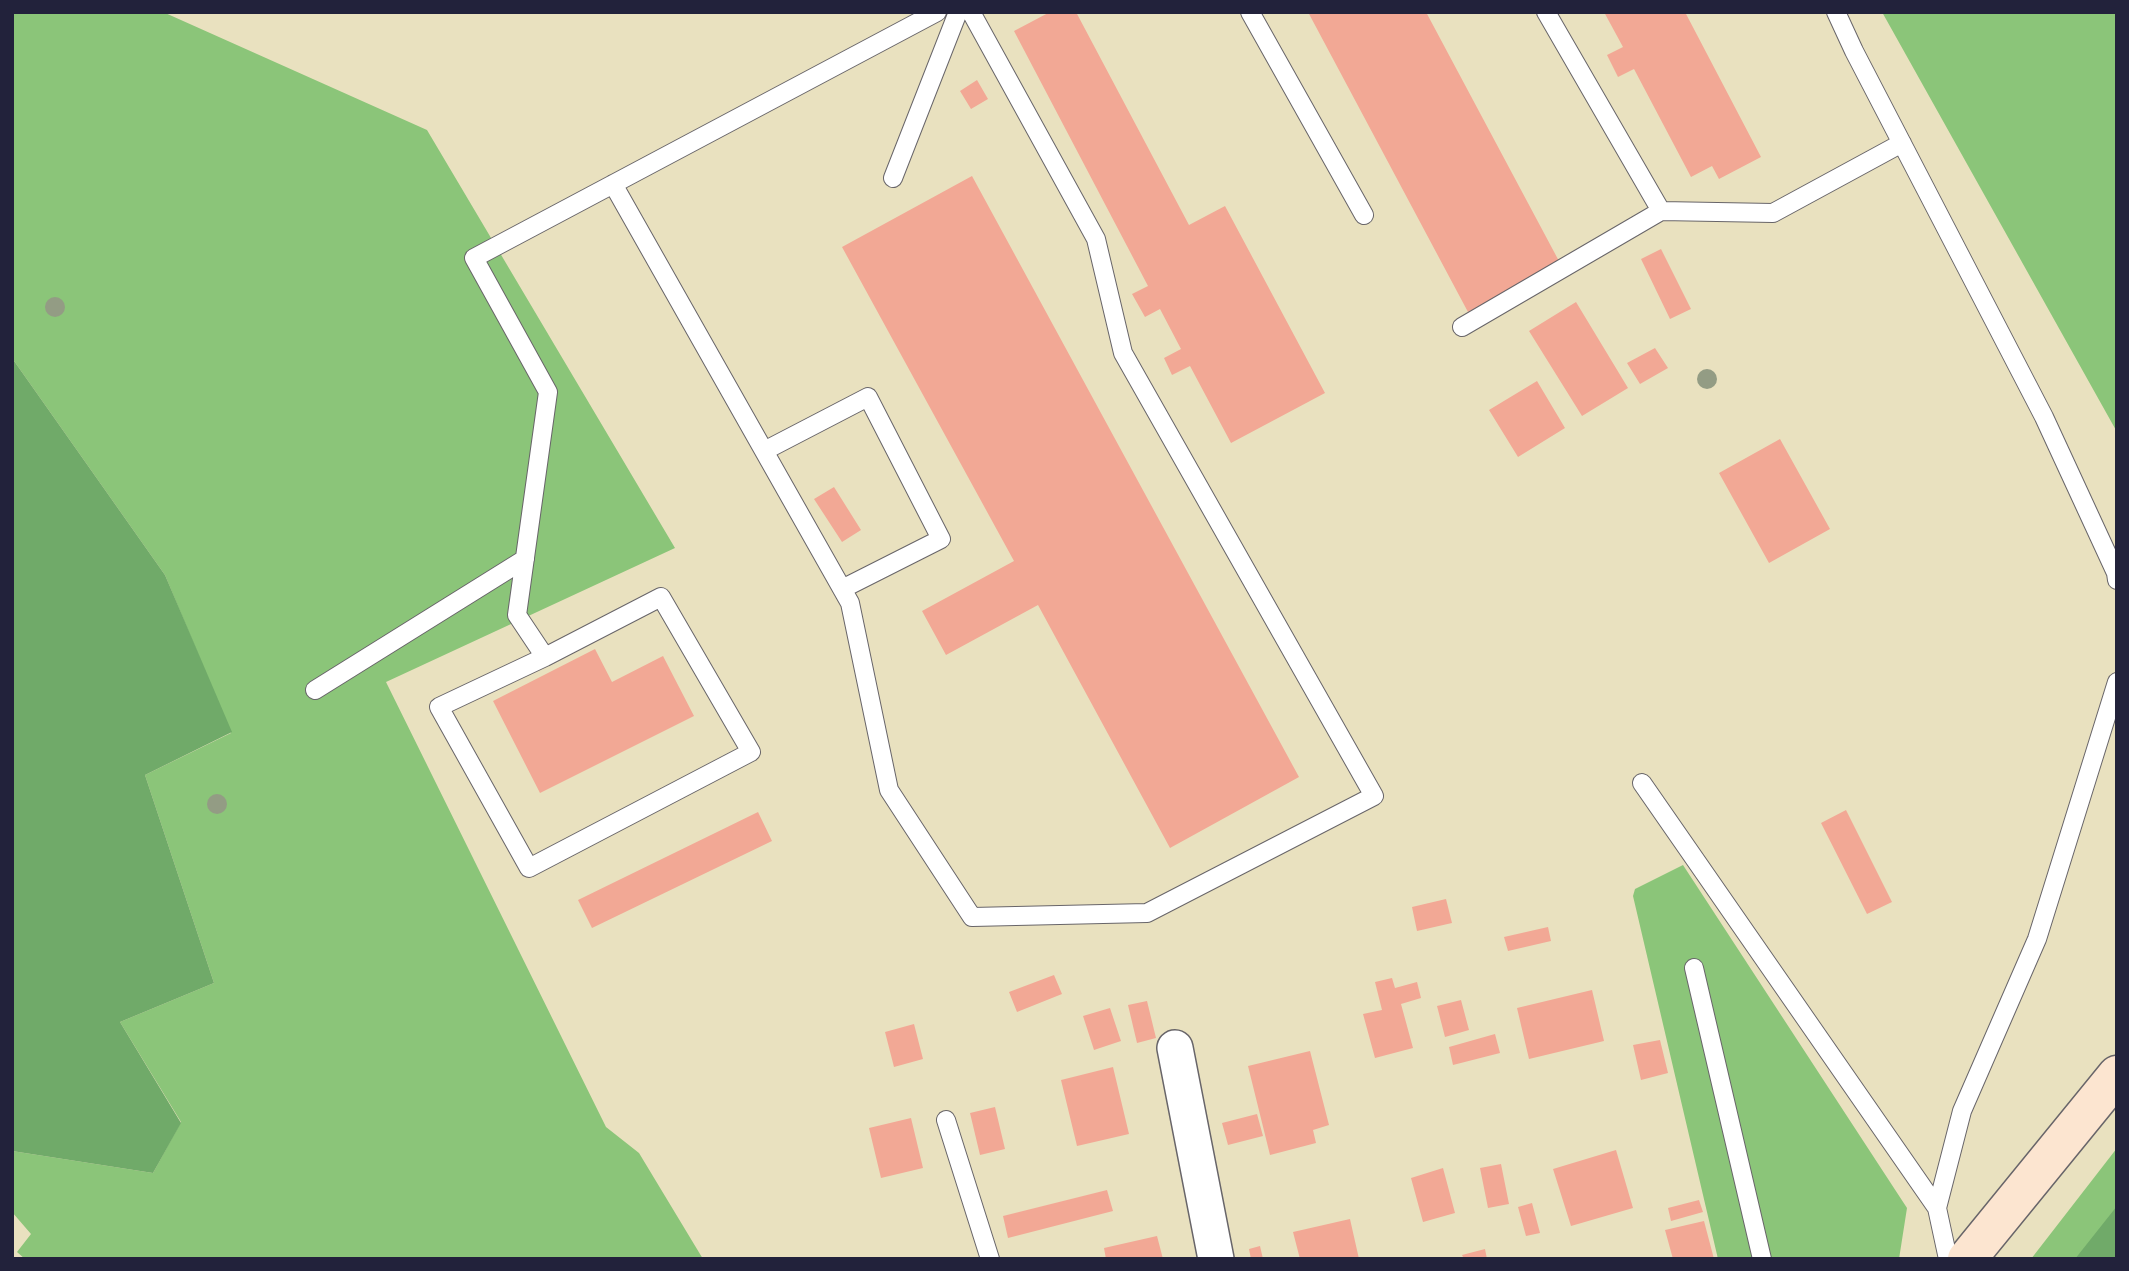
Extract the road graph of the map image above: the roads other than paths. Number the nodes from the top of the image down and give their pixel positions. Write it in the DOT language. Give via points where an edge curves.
graph roads {
  1 [pos="937,12"];
  2 [pos="958,12"];
  3 [pos="971,12"];
  4 [pos="1250,12"];
  5 [pos="1546,12"];
  6 [pos="1836,12"];
  7 [pos="1902,143"];
  8 [pos="893,178"];
  9 [pos="613,184"];
  10 [pos="1661,211"];
  11 [pos="1364,215"];
  12 [pos="1462,327"];
  13 [pos="764,451"];
  14 [pos="525,559"];
  15 [pos="2117,580"];
  16 [pos="842,589"];
  17 [pos="545,656"];
  18 [pos="2117,682"];
  19 [pos="315,690"];
  20 [pos="1642,783"];
  21 [pos="1694,968"];
  22 [pos="1175,1048"];
  23 [pos="2117,1075"];
  24 [pos="946,1120"];
  25 [pos="1937,1208"];
  26 [pos="990,1259"];
  27 [pos="1216,1259"];
  28 [pos="1762,1259"];
  29 [pos="1948,1259"];
  30 [pos="1967,1259"];
  1 -- 9 [label="lane"];
  2 -- 8 [label="lane"];
  3 -- 16 [label="lane" via="1096,239 1123,353 1374,796 1147,913 972,917 889,790 849,603"];
  4 -- 11 [label="lane"];
  5 -- 10 [label="lane"];
  6 -- 7 [label="lane"];
  7 -- 10 [label="lane" via="1773,213"];
  7 -- 15 [label="lane" via="2044,416"];
  9 -- 13 [label="lane"];
  9 -- 14 [label="lane" via="474,258 548,392"];
  10 -- 12 [label="lane"];
  13 -- 16 [label="lane"];
  13 -- 16 [label="lane" via="868,397 941,539"];
  14 -- 17 [label="lane" via="517,615"];
  14 -- 19 [label="lane"];
  17 -- 17 [label="lane" via="439,707 529,868 751,752 661,597"];
  18 -- 25 [label="lane" via="2037,939 1962,1111"];
  20 -- 25 [label="lane"];
  21 -- 28 [label="lane"];
  22 -- 27 [label="street"];
  23 -- 30 [label="street"];
  24 -- 26 [label="lane"];
  25 -- 29 [label="lane"];
}
